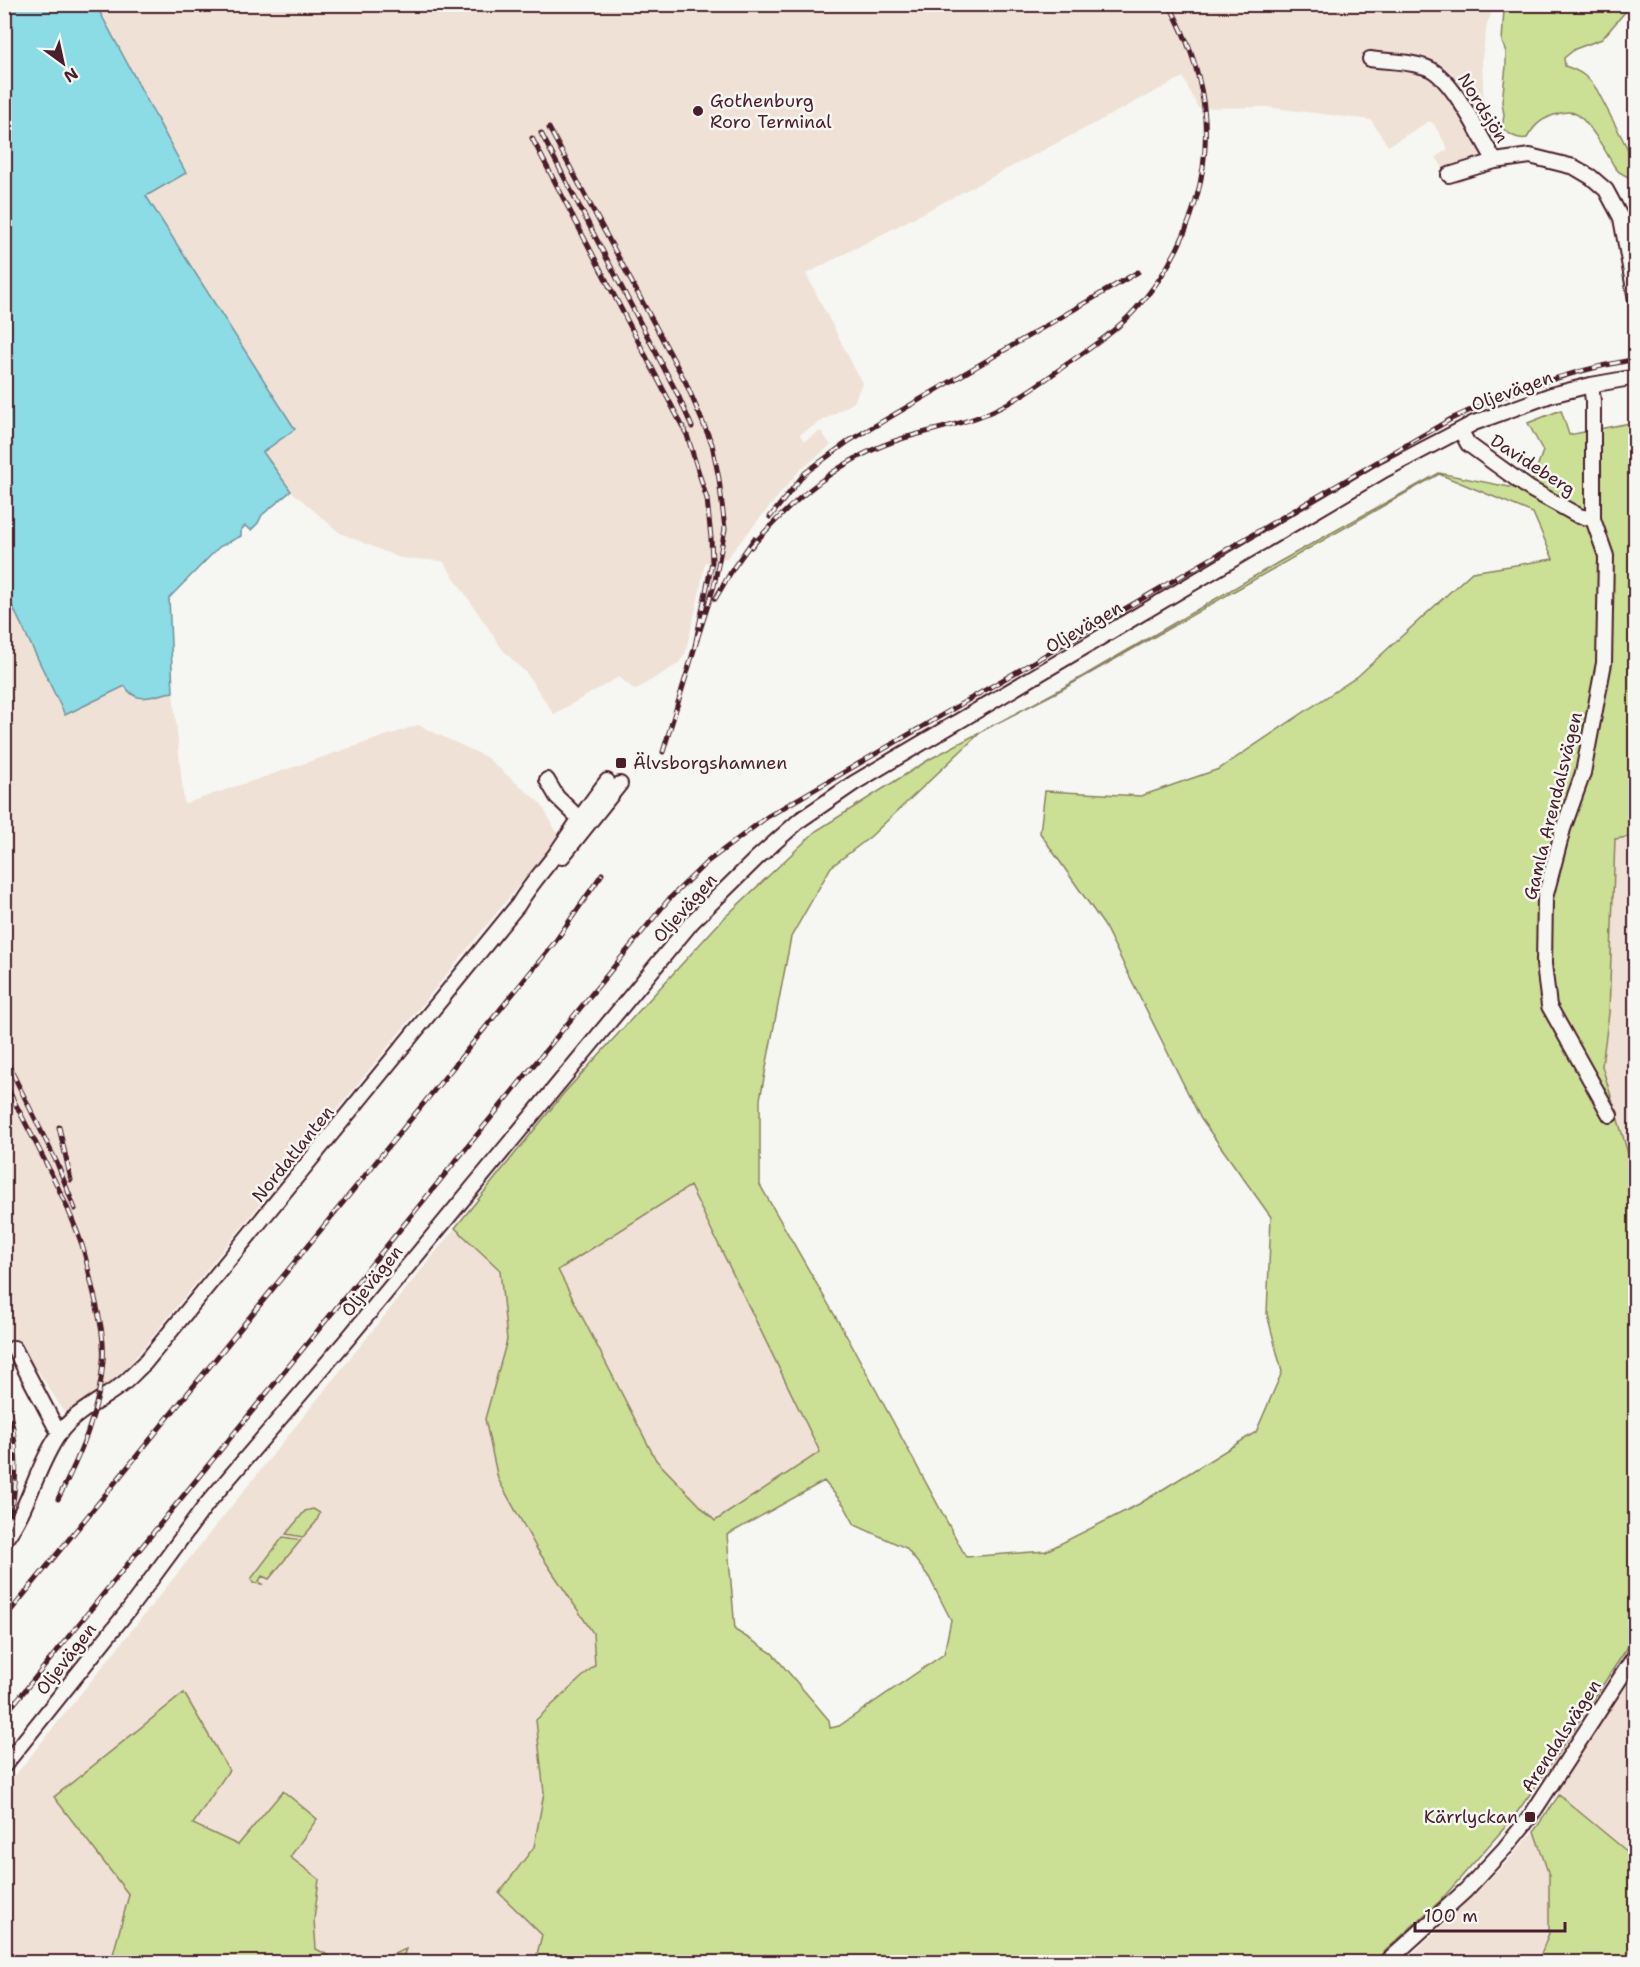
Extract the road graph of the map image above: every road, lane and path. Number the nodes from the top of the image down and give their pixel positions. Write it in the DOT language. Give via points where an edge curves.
graph roads {
  1 [pos="1370,60"];
  2 [pos="1495,161"];
  3 [pos="1449,175"];
  4 [pos="1635,300"];
  5 [pos="1635,377"];
  6 [pos="1591,384"];
  7 [pos="1461,431"];
  8 [pos="1593,519"];
  9 [pos="550,777"];
  10 [pos="613,782"];
  11 [pos="583,823"];
  12 [pos="1610,1115"];
  13 [pos="14,1348"];
  14 [pos="60,1433"];
  15 [pos="4,1541"];
  16 [pos="1635,1654"];
  17 [pos="4,1766"];
  18 [pos="1387,1962"];
  1 -- 2 [label="street, Nordsjön" via="1413,64 1442,77"];
  2 -- 3 [label="street"];
  2 -- 4 [label="street" via="1530,156 1574,167 1606,190 1621,218"];
  5 -- 6 [label="street, Oljevägen"];
  6 -- 7 [label="street, Oljevägen" via="1492,416"];
  6 -- 8 [label="street, Gamla Arendalsvägen"];
  7 -- 8 [label="street, Davideberg" via="1467,444 1530,489 1579,516"];
  7 -- 17 [label="street, Oljevägen" via="1384,470 854,783 800,820 757,858 692,922 206,1505 127,1612"];
  8 -- 12 [label="street, Gamla Arendalsvägen" via="1606,556 1604,663 1583,773 1545,898 1544,964 1549,1006"];
  9 -- 11 [label="street" via="557,797"];
  10 -- 11 [label="street, Nordatlanten"];
  11 -- 14 [label="street, Nordatlanten" via="144,1364"];
  13 -- 14 [label="street"];
  14 -- 15 [label="street, Nordatlanten" via="22,1516"];
  16 -- 18 [label="street, Arendalsvägen" via="1517,1832 1466,1890"];
}
